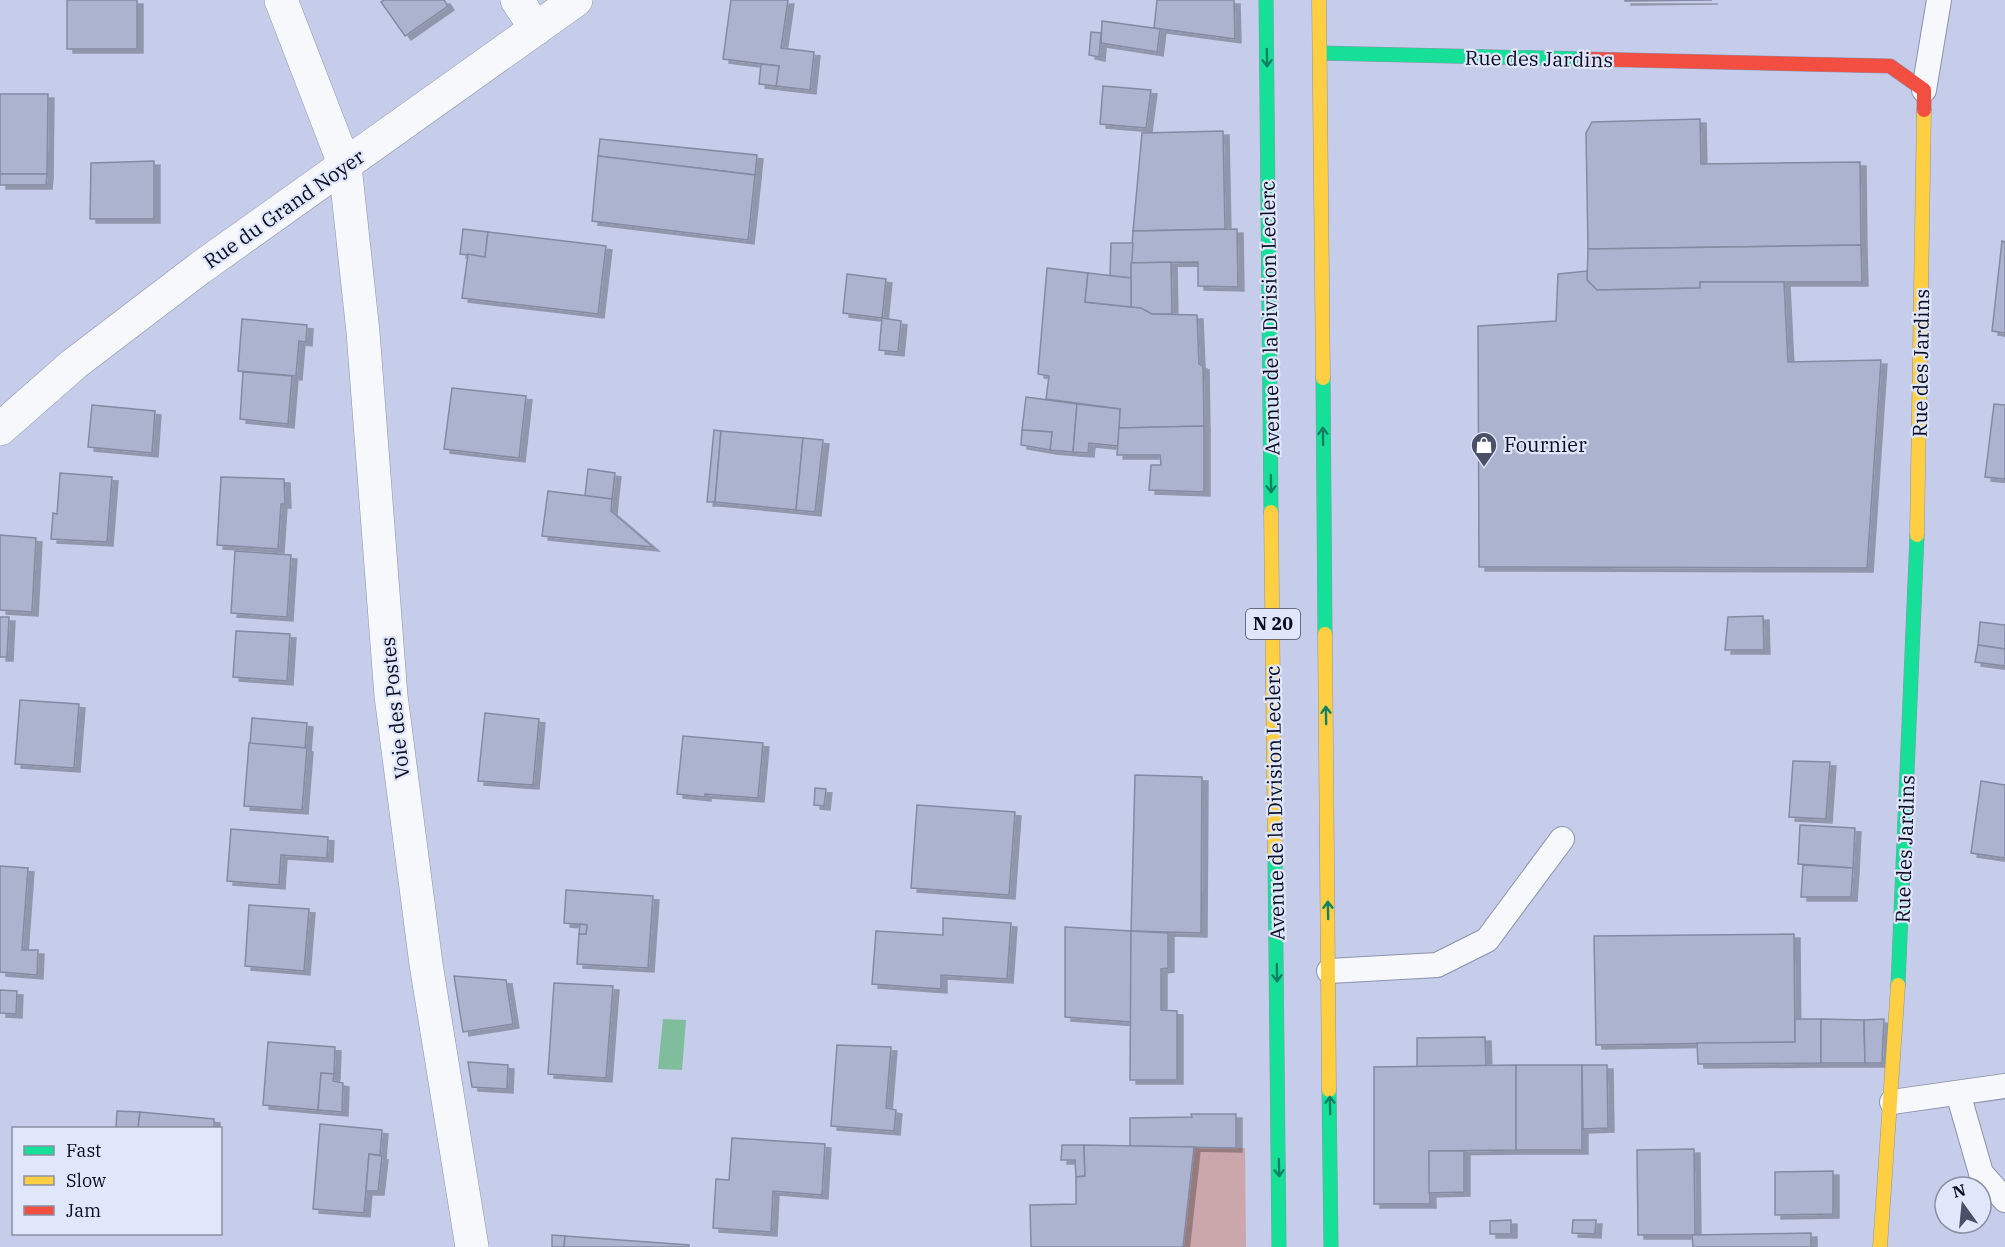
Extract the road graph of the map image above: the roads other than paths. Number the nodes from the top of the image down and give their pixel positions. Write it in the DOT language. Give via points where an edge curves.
graph roads {
  1 [pos="281,0"];
  2 [pos="517,0"];
  3 [pos="576,0"];
  4 [pos="1266,0"];
  5 [pos="1319,0"];
  6 [pos="1939,0"];
  7 [pos="536,29"];
  8 [pos="1320,52"];
  9 [pos="1924,90"];
  10 [pos="345,166"];
  11 [pos="0,429"];
  12 [pos="1562,839"];
  13 [pos="1329,971"];
  14 [pos="2005,1086"];
  15 [pos="1958,1093"];
  16 [pos="1892,1102"];
  17 [pos="2005,1200"];
  18 [pos="472,1247"];
  19 [pos="1280,1247"];
  20 [pos="1331,1247"];
  21 [pos="1880,1247"];
  1 -- 10 [label="street, Voie des Postes"];
  2 -- 7 [label="street"];
  3 -- 7 [label="street, Rue du Grand Noyer"];
  4 -- 19 [label="main road, Avenue de la Division Leclerc / N 20, one-way"];
  5 -- 8 [label="main road, N 20"];
  6 -- 9 [label="lane"];
  7 -- 10 [label="street, Rue du Grand Noyer"];
  8 -- 9 [label="main road, Rue des Jardins" via="1890,66"];
  13 -- 8 [label="main road, N 20, one-way"];
  9 -- 16 [label="main road, Rue des Jardins" via="1921,432"];
  10 -- 11 [label="street, Rue du Grand Noyer" via="74,364"];
  10 -- 18 [label="street, Voie des Postes" via="363,332 391,696 426,964"];
  12 -- 13 [label="lane" via="1487,940 1437,965"];
  20 -- 13 [label="main road, N 20, one-way"];
  14 -- 15 [label="lane"];
  15 -- 16 [label="lane"];
  15 -- 17 [label="lane" via="1981,1173"];
  16 -- 21 [label="main road, Rue des Jardins"];
}
